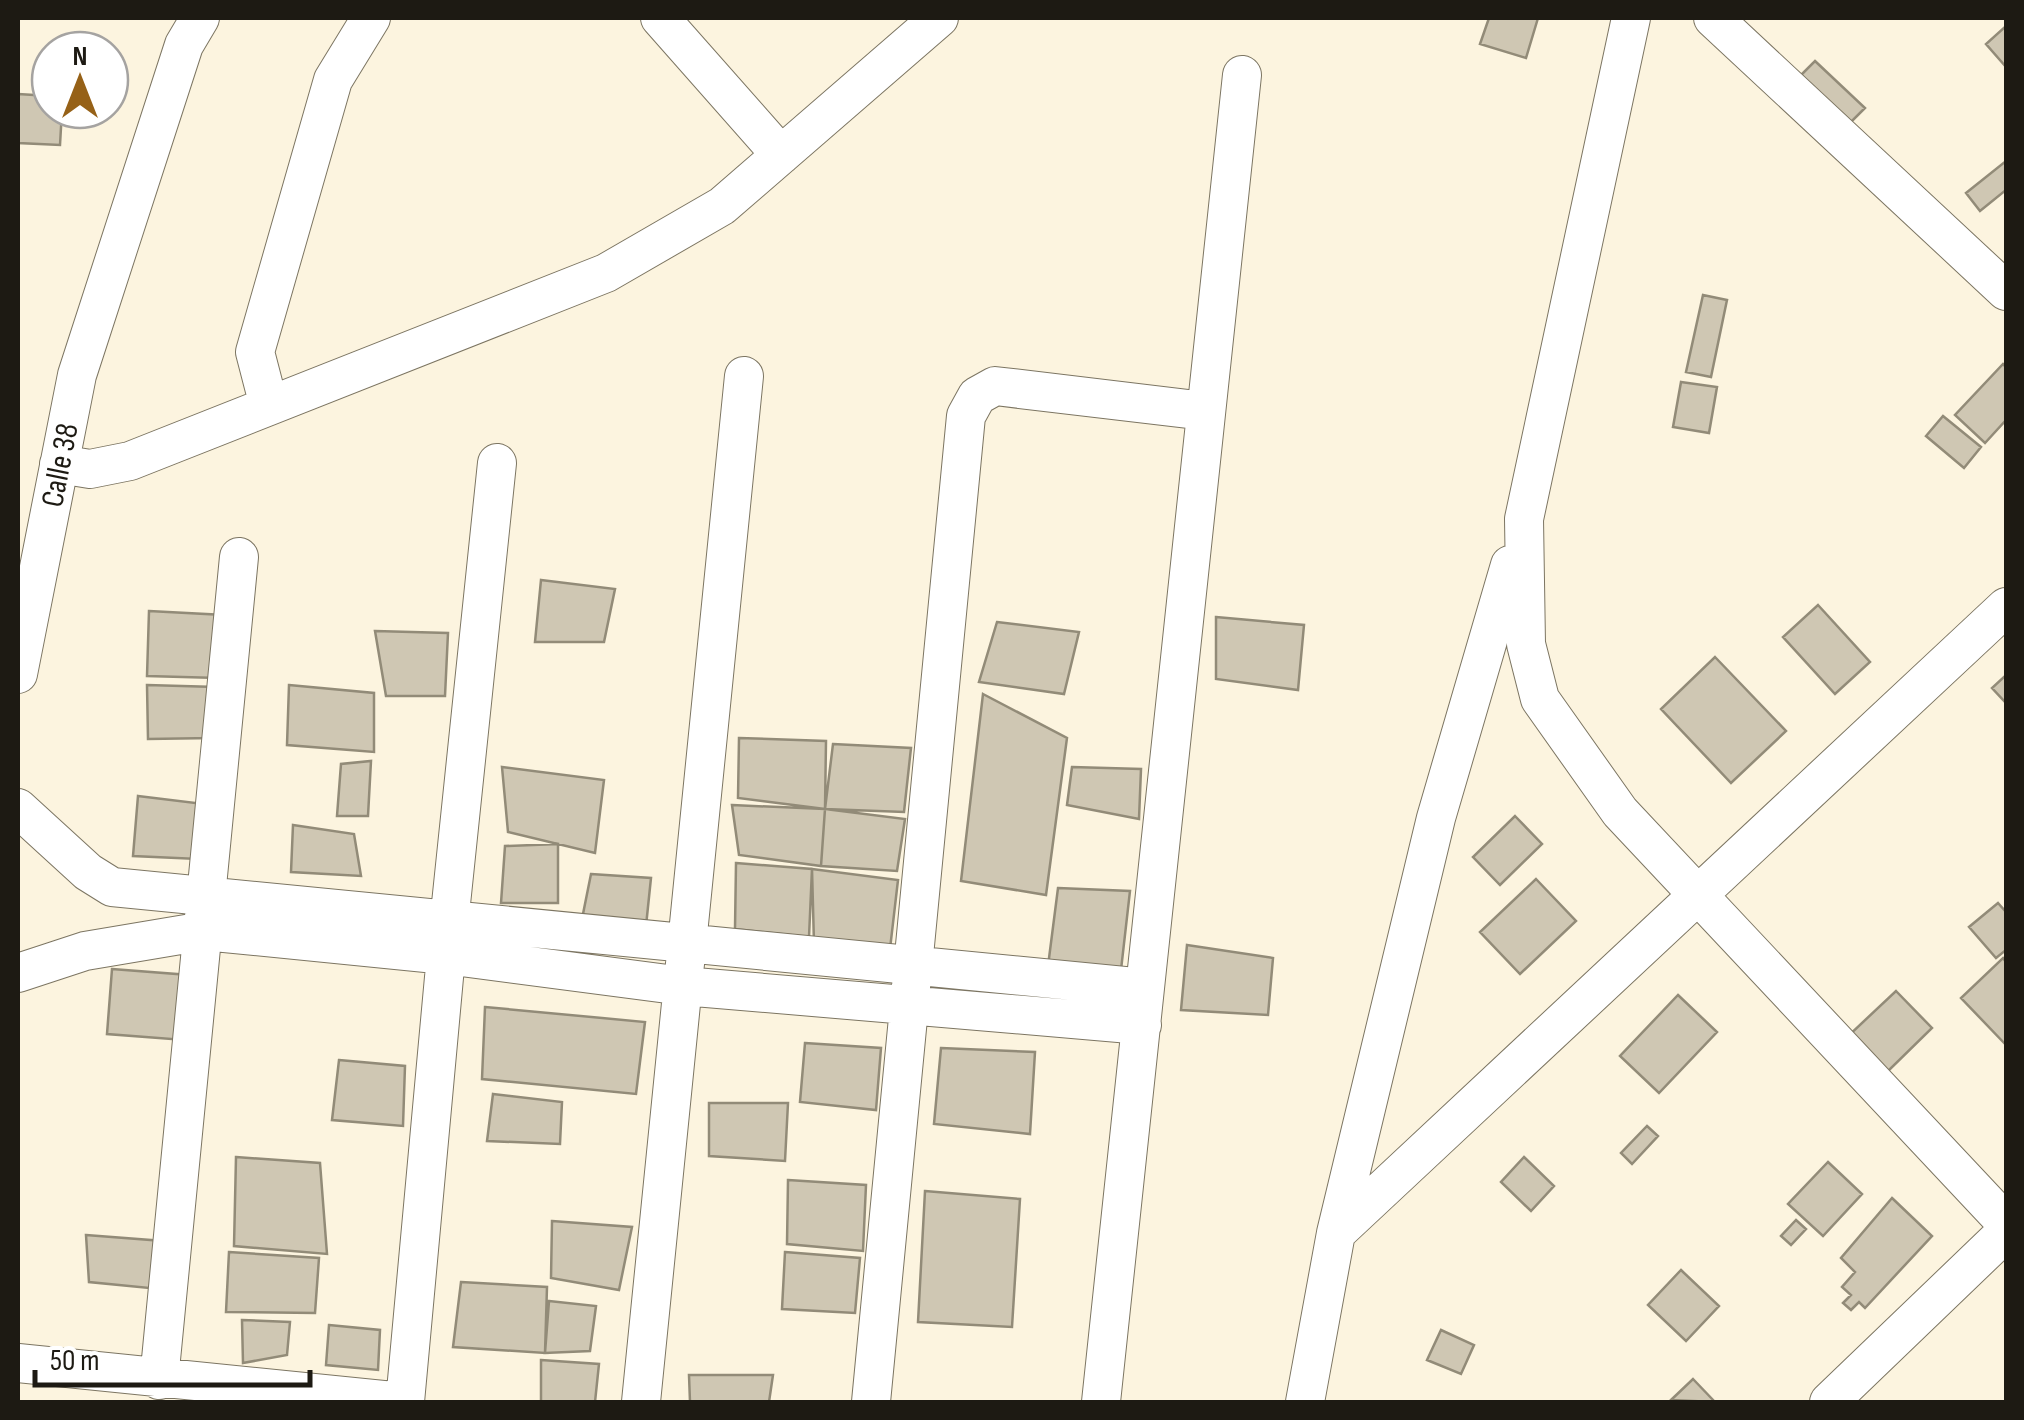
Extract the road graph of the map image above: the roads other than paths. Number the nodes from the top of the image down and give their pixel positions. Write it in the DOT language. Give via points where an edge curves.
graph roads {
  1 [pos="200,18"];
  2 [pos="371,18"];
  3 [pos="660,18"];
  4 [pos="939,18"];
  5 [pos="1631,18"];
  6 [pos="1712,18"];
  7 [pos="1242,76"];
  8 [pos="781,155"];
  9 [pos="2006,291"];
  10 [pos="744,376"];
  11 [pos="269,406"];
  12 [pos="1205,411"];
  13 [pos="498,462"];
  14 [pos="60,464"];
  15 [pos="1524,519"];
  16 [pos="239,557"];
  17 [pos="2006,607"];
  18 [pos="18,674"];
  19 [pos="18,808"];
  20 [pos="1702,895"];
  21 [pos="206,915"];
  22 [pos="448,939"];
  23 [pos="684,946"];
  24 [pos="912,962"];
  25 [pos="18,973"];
  26 [pos="683,986"];
  27 [pos="908,1006"];
  28 [pos="1144,1006"];
  29 [pos="2006,1224"];
  30 [pos="2006,1232"];
  31 [pos="1336,1233"];
  32 [pos="18,1363"];
  33 [pos="159,1380"];
  34 [pos="404,1402"];
  35 [pos="641,1402"];
  36 [pos="870,1402"];
  37 [pos="1102,1402"];
  38 [pos="1306,1402"];
  39 [pos="1829,1402"];
  1 -- 14 [label="street, Calle 38" via="184,45 77,374"];
  2 -- 11 [label="street" via="332,80 255,352"];
  3 -- 8 [label="street"];
  4 -- 8 [label="street"];
  5 -- 15 [label="street"];
  6 -- 9 [label="street"];
  7 -- 12 [label="street"];
  8 -- 11 [label="street" via="722,206 606,273"];
  10 -- 23 [label="street"];
  11 -- 14 [label="street" via="130,461 90,469"];
  12 -- 24 [label="street" via="995,386 977,396 966,416"];
  12 -- 28 [label="street"];
  13 -- 22 [label="street"];
  14 -- 18 [label="street, Calle 38"];
  15 -- 20 [label="street" via="1526,644 1540,699 1620,812"];
  15 -- 31 [label="street" via="1436,818"];
  16 -- 21 [label="street"];
  17 -- 20 [label="street"];
  19 -- 21 [label="street" via="112,887"];
  20 -- 29 [label="street"];
  20 -- 31 [label="street"];
  21 -- 22 [label="street"];
  21 -- 25 [label="street"];
  21 -- 33 [label="street"];
  22 -- 23 [label="street"];
  22 -- 26 [label="street"];
  22 -- 34 [label="street"];
  23 -- 24 [label="street"];
  23 -- 26 [label="street"];
  24 -- 27 [label="street"];
  24 -- 28 [label="street"];
  26 -- 27 [label="street"];
  26 -- 35 [label="street"];
  27 -- 28 [label="street"];
  27 -- 36 [label="street"];
  28 -- 37 [label="street"];
  30 -- 39 [label="street"];
  31 -- 38 [label="street"];
  32 -- 33 [label="street"];
  33 -- 34 [label="street"];
}
